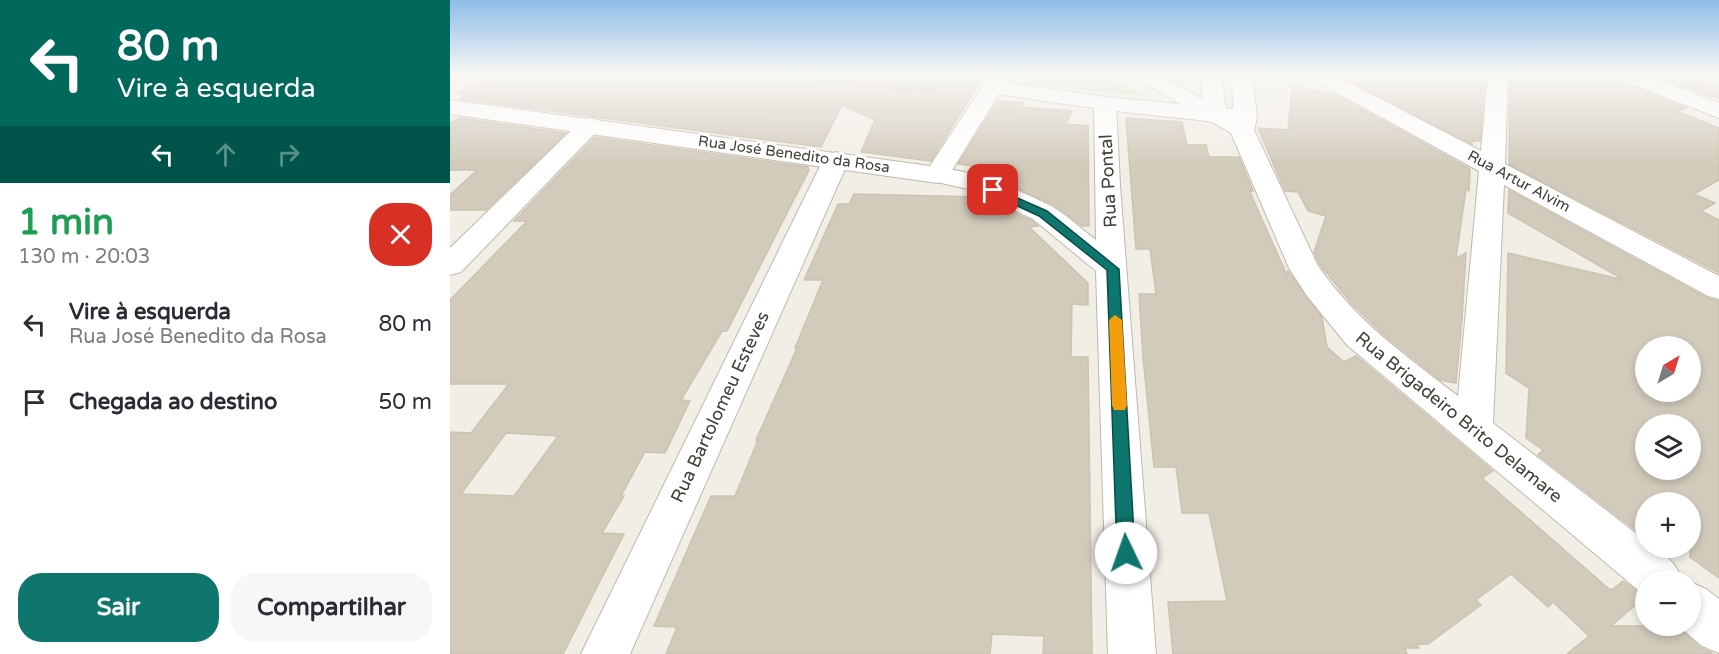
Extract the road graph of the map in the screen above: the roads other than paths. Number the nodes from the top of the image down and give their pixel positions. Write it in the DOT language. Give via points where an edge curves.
graph roads {
  1 [pos="981,106"];
  2 [pos="1105,106"];
  3 [pos="1117,106"];
  4 [pos="1204,106"];
  5 [pos="1227,106"];
  6 [pos="1239,106"];
  7 [pos="1377,106"];
  8 [pos="1496,106"];
  9 [pos="1705,106"];
  10 [pos="450,108"];
  11 [pos="1719,111"];
  12 [pos="1235,121"];
  13 [pos="590,125"];
  14 [pos="836,160"];
  15 [pos="1491,166"];
  16 [pos="937,175"];
  17 [pos="450,265"];
  18 [pos="1113,269"];
  19 [pos="1719,289"];
  20 [pos="1474,429"];
  21 [pos="1648,570"];
  22 [pos="1701,615"];
  23 [pos="1719,629"];
  24 [pos="605,654"];
  25 [pos="1132,654"];
  1 -- 16 [label="street"];
  2 -- 18 [label="street, Rua Pontal"];
  3 -- 12 [label="street"];
  4 -- 12 [label="street"];
  5 -- 12 [label="street"];
  6 -- 12 [label="street"];
  7 -- 15 [label="street, Rua Artur Alvim"];
  8 -- 15 [label="street"];
  9 -- 11 [label="street"];
  10 -- 13 [label="street, Rua José Benedito da Rosa"];
  12 -- 20 [label="street, Rua Brigadeiro Brito Delamare" via="1304,268 1318,289 1359,337"];
  13 -- 14 [label="street, Rua José Benedito da Rosa"];
  13 -- 17 [label="street"];
  14 -- 16 [label="street, Rua José Benedito da Rosa"];
  14 -- 24 [label="street, Rua Bartolomeu Esteves"];
  15 -- 19 [label="street, Rua Artur Alvim"];
  15 -- 20 [label="street"];
  16 -- 18 [label="street, Rua José Benedito da Rosa" via="976,183 1043,213"];
  18 -- 25 [label="street, Rua Pontal"];
  20 -- 21 [label="street, Rua Brigadeiro Brito Delamare"];
  22 -- 23 [label="street"];
}
